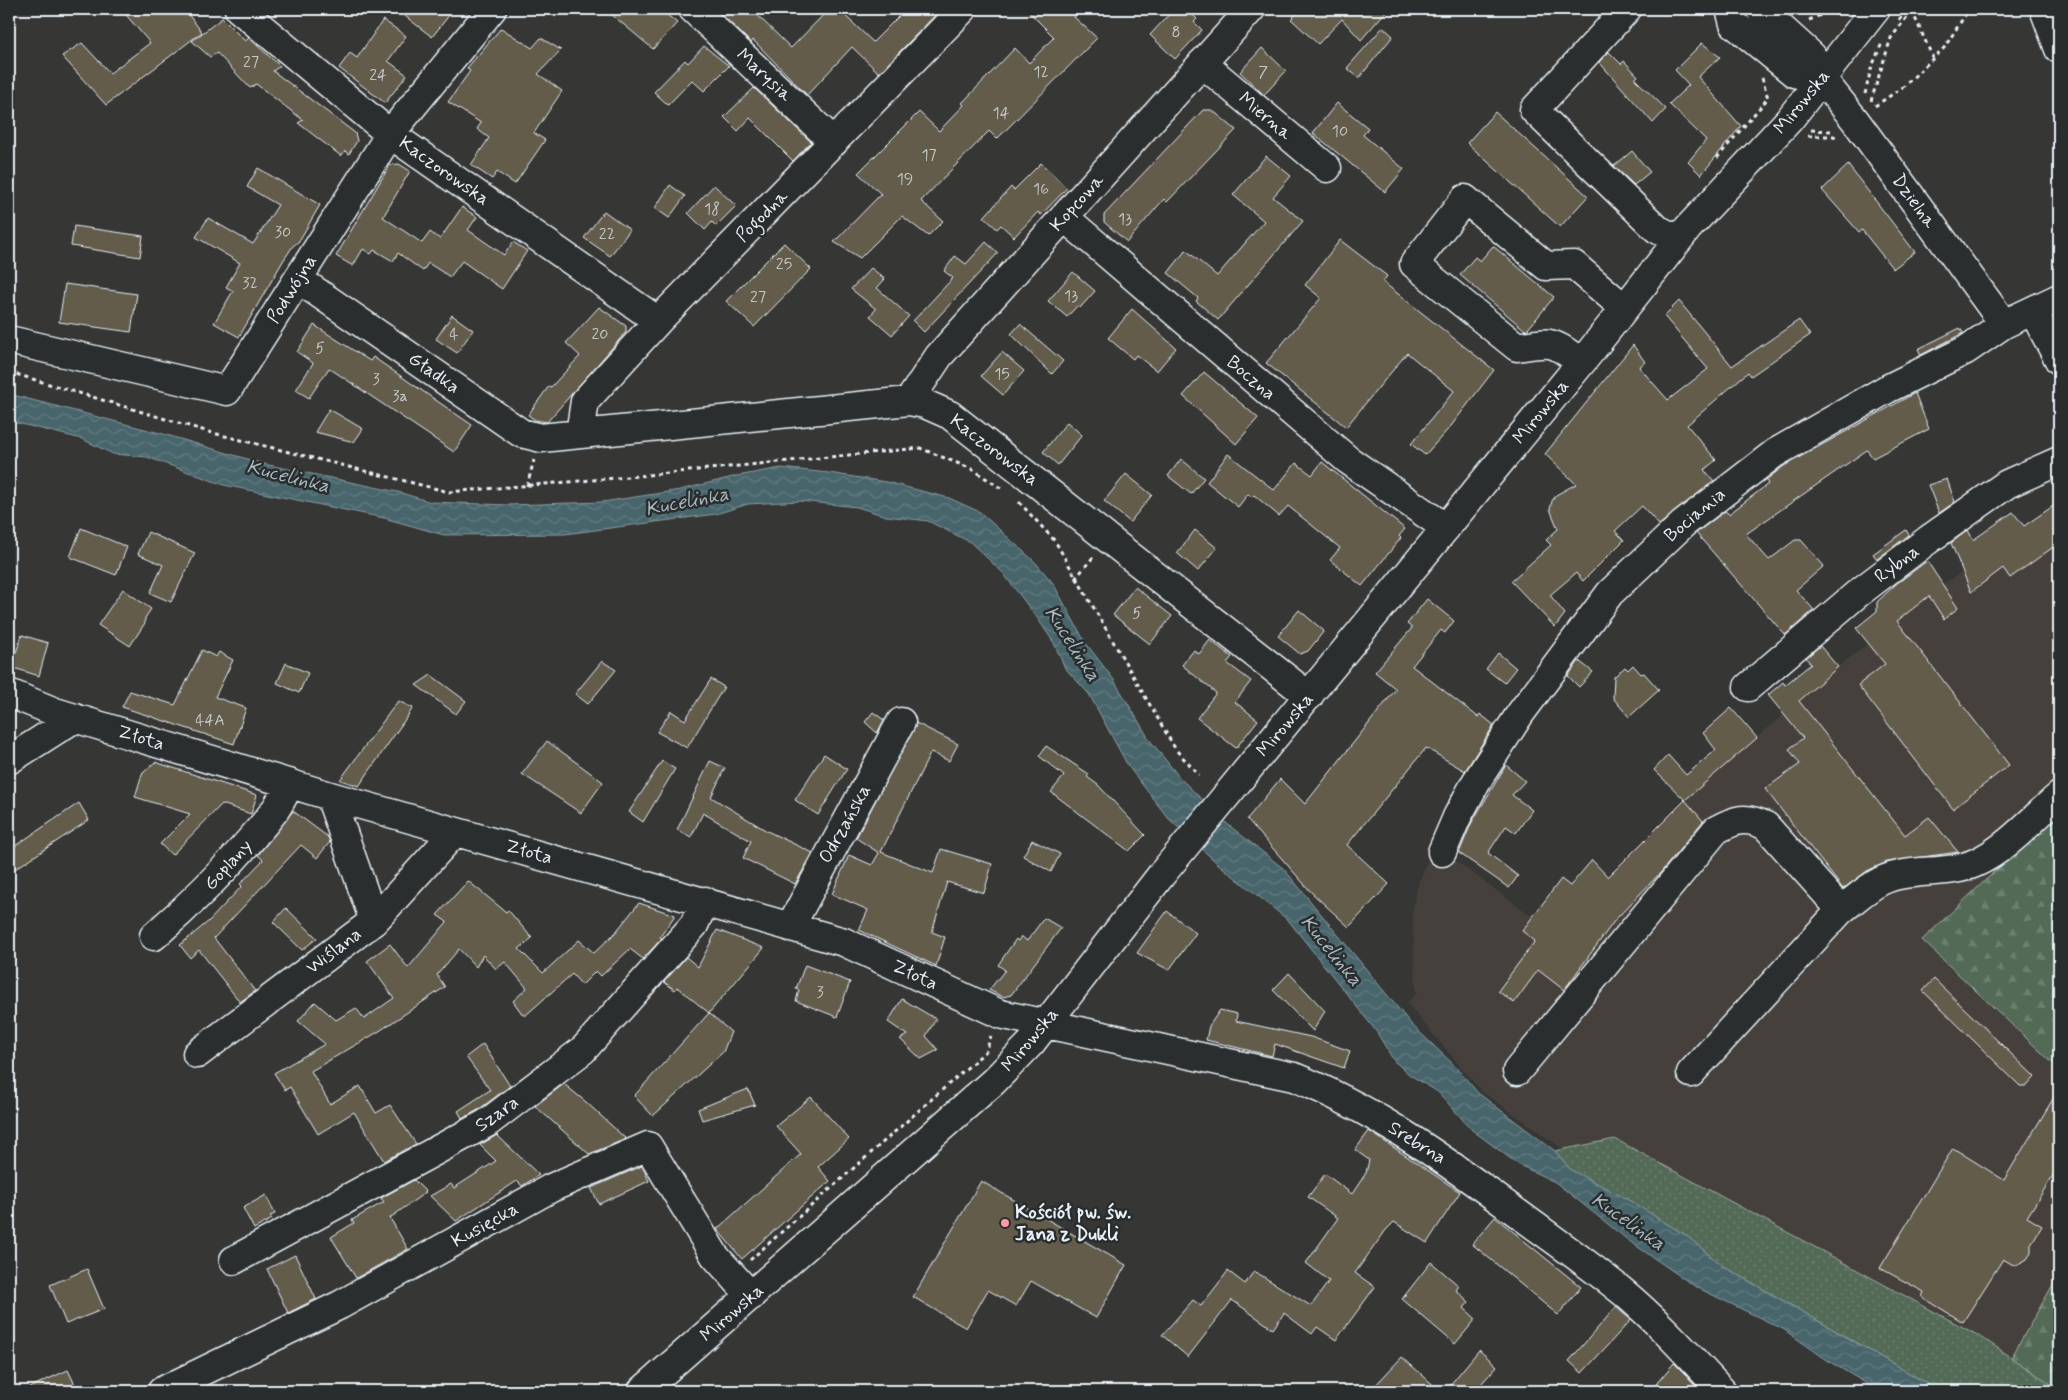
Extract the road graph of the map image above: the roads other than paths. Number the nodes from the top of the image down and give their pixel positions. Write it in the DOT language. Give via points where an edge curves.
graph roads {
  1 [pos="239,9"];
  2 [pos="492,9"];
  3 [pos="963,9"];
  4 [pos="1251,9"];
  5 [pos="1627,9"];
  6 [pos="1760,9"];
  7 [pos="1876,9"];
  8 [pos="2044,9"];
  9 [pos="704,12"];
  10 [pos="1721,15"];
  11 [pos="2059,48"];
  12 [pos="1202,63"];
  13 [pos="1822,78"];
  14 [pos="390,134"];
  15 [pos="834,142"];
  16 [pos="1327,168"];
  17 [pos="1064,217"];
  18 [pos="1678,240"];
  19 [pos="298,279"];
  20 [pos="2059,298"];
  21 [pos="1624,308"];
  22 [pos="2032,311"];
  23 [pos="658,321"];
  24 [pos="2004,324"];
  25 [pos="9,340"];
  26 [pos="2059,360"];
  27 [pos="1581,363"];
  28 [pos="909,401"];
  29 [pos="580,434"];
  30 [pos="2059,461"];
  31 [pos="1446,528"];
  32 [pos="1748,687"];
  33 [pos="9,693"];
  34 [pos="1309,696"];
  35 [pos="75,718"];
  36 [pos="901,722"];
  37 [pos="9,760"];
  38 [pos="289,783"];
  39 [pos="330,796"];
  40 [pos="2059,796"];
  41 [pos="455,832"];
  42 [pos="1442,852"];
  43 [pos="705,901"];
  44 [pos="1841,910"];
  45 [pos="374,921"];
  46 [pos="790,927"];
  47 [pos="154,936"];
  48 [pos="1044,1025"];
  49 [pos="197,1054"];
  50 [pos="1517,1071"];
  51 [pos="1691,1073"];
  52 [pos="234,1260"];
  53 [pos="751,1296"];
  54 [pos="162,1391"];
  55 [pos="642,1391"];
  56 [pos="1722,1391"];
  1 -- 14 [label="street, Kaczorowska"];
  2 -- 14 [label="street, Podwójna"];
  3 -- 15 [label="street, Pogodna"];
  4 -- 12 [label="street, Kopcowa"];
  5 -- 18 [label="street" via="1534,110 1657,229"];
  6 -- 13 [label="street, Dzielna" via="1812,56"];
  7 -- 13 [label="street, Mirowska"];
  8 -- 11 [label="street"];
  9 -- 15 [label="street, Marysia"];
  10 -- 13 [label="street" via="1794,73"];
  12 -- 16 [label="street, Mierna"];
  12 -- 17 [label="street, Kopcowa"];
  13 -- 18 [label="street, Mirowska" via="1789,120"];
  13 -- 24 [label="street, Dzielna"];
  14 -- 19 [label="street, Podwójna"];
  14 -- 23 [label="street, Kaczorowska"];
  15 -- 23 [label="street, Pogodna"];
  17 -- 28 [label="street, Kopcowa" via="939,356"];
  17 -- 31 [label="street, Boczna" via="1348,460"];
  18 -- 21 [label="street, Mirowska"];
  19 -- 25 [label="street, Podwójna" via="227,391"];
  19 -- 29 [label="street, Gładka" via="521,433 540,438"];
  20 -- 22 [label="street, Bociania"];
  21 -- 27 [label="street, Mirowska"];
  21 -- 27 [label="street" via="1574,265 1546,266 1466,199 1414,264 1517,346 1548,342 1561,347"];
  22 -- 24 [label="street, Bociania"];
  22 -- 26 [label="street"];
  23 -- 29 [label="street, Pogodna" via="585,401"];
  24 -- 42 [label="street, Bociania" via="1966,350 1887,389 1775,453 1683,524 1610,593 1520,714 1476,782"];
  27 -- 31 [label="street, Mirowska"];
  28 -- 29 [label="street, Kaczorowska"];
  28 -- 34 [label="street, Kaczorowska" via="950,415"];
  30 -- 32 [label="street, Rybna" via="2007,484 1936,535 1857,594"];
  31 -- 34 [label="street, Mirowska"];
  33 -- 35 [label="street, Złota"];
  34 -- 48 [label="street, Mirowska" via="1162,874"];
  35 -- 37 [label="street"];
  35 -- 38 [label="street, Złota"];
  36 -- 46 [label="street, Odrzańska"];
  38 -- 39 [label="street, Złota"];
  38 -- 47 [label="street, Goplany" via="283,801 230,865"];
  39 -- 41 [label="street, Złota"];
  39 -- 45 [label="street"];
  40 -- 44 [label="street" via="1993,854 1954,869 1881,881"];
  41 -- 43 [label="street, Złota"];
  41 -- 45 [label="street, Wiślana"];
  43 -- 46 [label="street, Złota"];
  43 -- 52 [label="street, Szara" via="694,925 584,1050 487,1124"];
  44 -- 50 [label="street" via="1766,826 1752,819 1732,821 1716,830"];
  44 -- 51 [label="street"];
  45 -- 49 [label="street, Wiślana"];
  46 -- 48 [label="street, Złota" via="844,942 1000,1014"];
  48 -- 53 [label="street, Mirowska" via="1020,1056 994,1081"];
  48 -- 56 [label="street, Srebrna" via="1294,1077 1328,1091 1440,1157 1573,1254 1624,1293"];
  53 -- 54 [label="street, Kusięcka" via="715,1256 648,1146 551,1188 340,1305"];
  53 -- 55 [label="street, Mirowska"];
}
